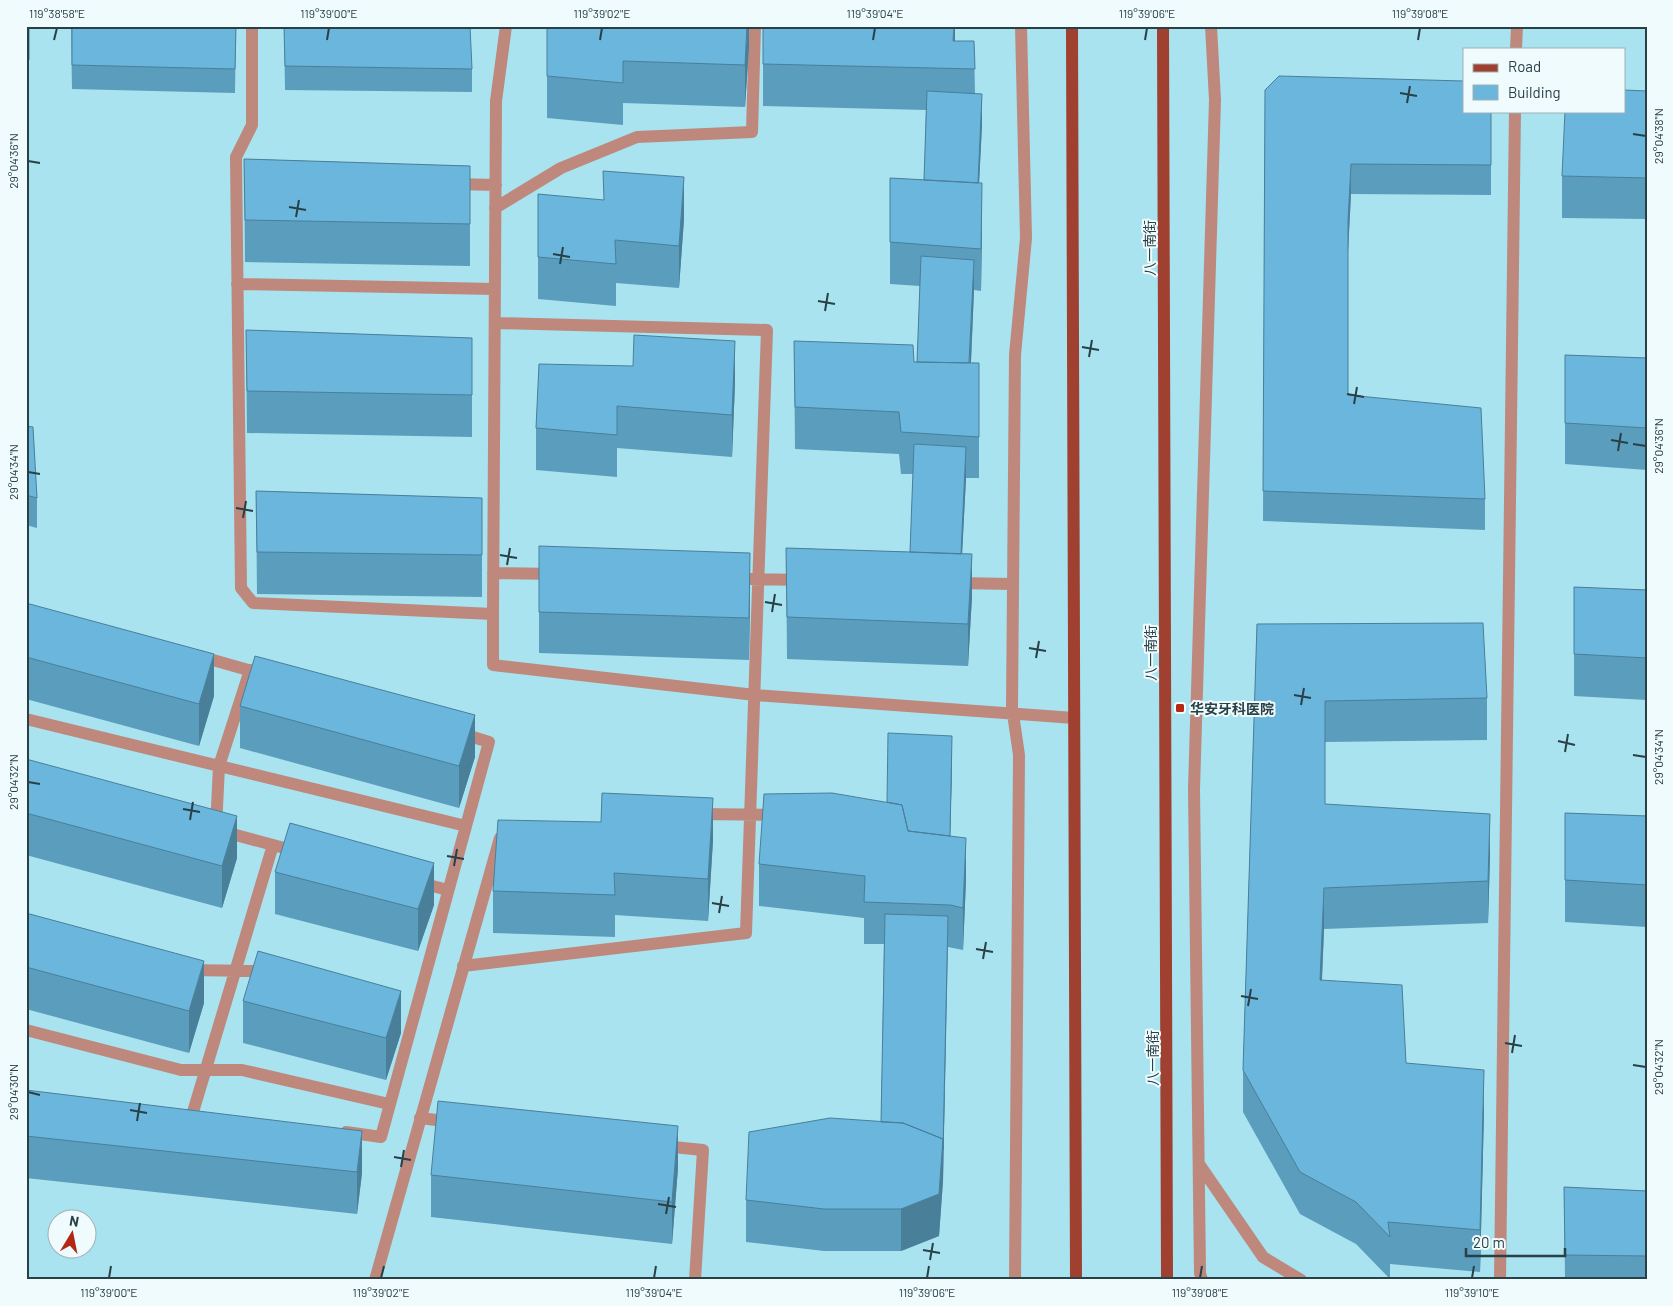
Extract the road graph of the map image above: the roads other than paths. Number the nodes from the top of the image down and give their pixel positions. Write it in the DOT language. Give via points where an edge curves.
graph roads {
  1 [pos="252,26"];
  2 [pos="506,26"];
  3 [pos="755,26"];
  4 [pos="1021,26"];
  5 [pos="1072,26"];
  6 [pos="1163,26"];
  7 [pos="1211,26"];
  8 [pos="1517,26"];
  9 [pos="1516,48"];
  10 [pos="1516,112"];
  11 [pos="446,184"];
  12 [pos="496,185"];
  13 [pos="495,208"];
  14 [pos="238,284"];
  15 [pos="495,289"];
  16 [pos="495,323"];
  17 [pos="493,573"];
  18 [pos="572,574"];
  19 [pos="739,578"];
  20 [pos="758,579"];
  21 [pos="817,580"];
  22 [pos="944,582"];
  23 [pos="1013,584"];
  24 [pos="493,614"];
  25 [pos="187,653"];
  26 [pos="250,670"];
  27 [pos="277,678"];
  28 [pos="755,695"];
  29 [pos="1012,714"];
  30 [pos="1074,718"];
  31 [pos="26,719"];
  32 [pos="452,731"];
  33 [pos="219,766"];
  34 [pos="684,814"];
  35 [pos="750,814"];
  36 [pos="789,816"];
  37 [pos="466,826"];
  38 [pos="511,834"];
  39 [pos="273,845"];
  40 [pos="310,855"];
  41 [pos="402,878"];
  42 [pos="448,890"];
  43 [pos="463,966"];
  44 [pos="178,970"];
  45 [pos="235,970"];
  46 [pos="281,976"];
  47 [pos="26,1030"];
  48 [pos="205,1070"];
  49 [pos="390,1104"];
  50 [pos="193,1112"];
  51 [pos="420,1118"];
  52 [pos="469,1124"];
  53 [pos="331,1130"];
  54 [pos="654,1144"];
  55 [pos="1199,1164"];
  56 [pos="375,1280"];
  57 [pos="695,1280"];
  58 [pos="1015,1280"];
  59 [pos="1076,1280"];
  60 [pos="1167,1280"];
  61 [pos="1202,1280"];
  62 [pos="1302,1280"];
  63 [pos="1500,1280"];
  1 -- 14 [label="street" via="252,125 236,157 241,183"];
  2 -- 12 [label="street" via="496,101"];
  3 -- 13 [label="street" via="752,132 637,136 561,168"];
  4 -- 23 [label="street" via="1026,238 1015,355"];
  5 -- 30 [label="main road"];
  6 -- 60 [label="main road, 八一南街"];
  7 -- 55 [label="street" via="1215,100 1194,788"];
  8 -- 9 [label="street"];
  10 -- 63 [label="street"];
  11 -- 12 [label="street"];
  12 -- 13 [label="street"];
  13 -- 15 [label="street"];
  14 -- 15 [label="street"];
  14 -- 24 [label="street" via="241,588 254,603"];
  15 -- 16 [label="street"];
  16 -- 17 [label="street"];
  16 -- 20 [label="street" via="767,330"];
  17 -- 18 [label="street"];
  17 -- 24 [label="street"];
  19 -- 20 [label="street"];
  20 -- 21 [label="street"];
  20 -- 28 [label="street"];
  22 -- 23 [label="street"];
  23 -- 29 [label="street"];
  24 -- 28 [label="street" via="493,665"];
  25 -- 26 [label="street"];
  26 -- 27 [label="street"];
  26 -- 33 [label="street"];
  28 -- 29 [label="street"];
  28 -- 35 [label="street"];
  29 -- 30 [label="street"];
  29 -- 58 [label="street" via="1019,755"];
  30 -- 59 [label="main road"];
  31 -- 33 [label="street"];
  32 -- 37 [label="street" via="489,742"];
  33 -- 37 [label="street"];
  33 -- 39 [label="street" via="212,829"];
  34 -- 35 [label="street"];
  35 -- 36 [label="street"];
  35 -- 43 [label="street" via="746,933"];
  37 -- 42 [label="street"];
  38 -- 43 [label="street" via="501,836"];
  39 -- 40 [label="street"];
  39 -- 45 [label="street"];
  41 -- 42 [label="street"];
  42 -- 49 [label="street" via="410,1011"];
  43 -- 51 [label="street"];
  44 -- 45 [label="street"];
  45 -- 46 [label="street" via="262,971"];
  45 -- 48 [label="street"];
  47 -- 48 [label="street" via="181,1070"];
  48 -- 49 [label="street" via="242,1070"];
  48 -- 50 [label="street"];
  49 -- 53 [label="street" via="381,1137"];
  51 -- 52 [label="street"];
  51 -- 56 [label="street"];
  54 -- 57 [label="street" via="703,1150"];
  55 -- 61 [label="street"];
  55 -- 62 [label="street" via="1263,1257"];
}
